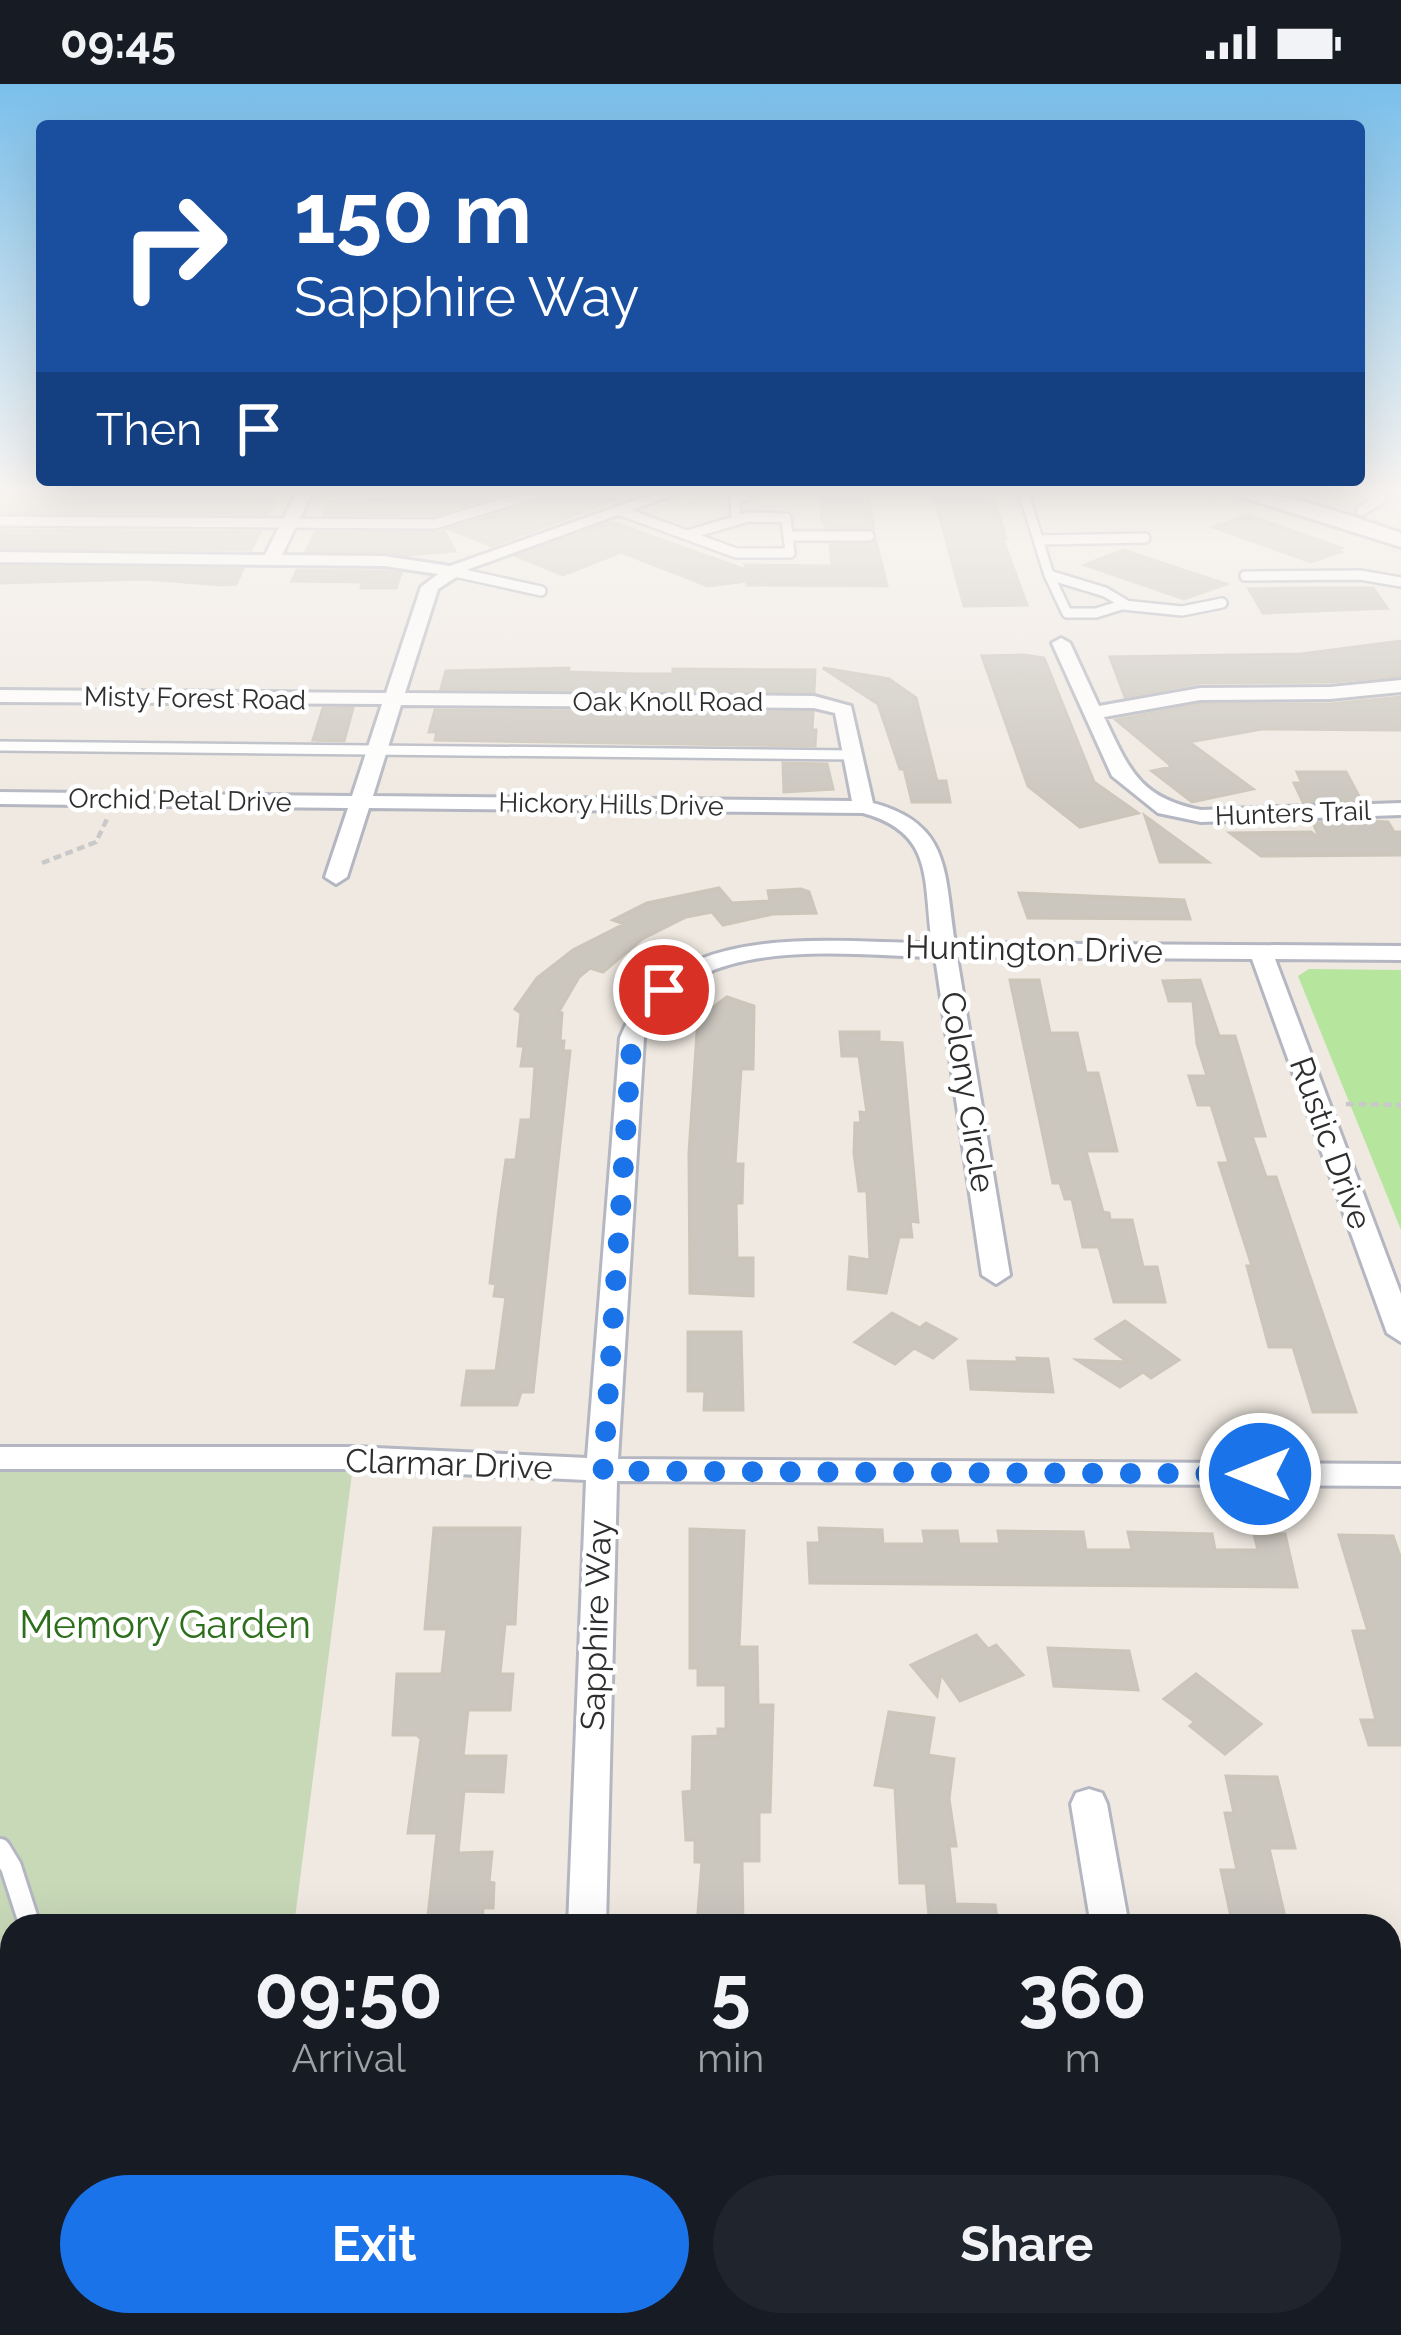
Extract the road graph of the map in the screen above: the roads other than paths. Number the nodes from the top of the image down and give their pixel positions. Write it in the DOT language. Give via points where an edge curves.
graph roads {
  1 [pos="424,596"];
  2 [pos="1058,596"];
  3 [pos="1114,596"];
  4 [pos="1222,603"];
  5 [pos="1123,605"];
  6 [pos="1061,643"];
  7 [pos="1401,686"];
  8 [pos="0,696"];
  9 [pos="391,700"];
  10 [pos="1092,713"];
  11 [pos="0,746"];
  12 [pos="375,750"];
  13 [pos="853,755"];
  14 [pos="0,798"];
  15 [pos="359,801"];
  16 [pos="863,807"];
  17 [pos="1401,809"];
  18 [pos="336,877"];
  19 [pos="946,948"];
  20 [pos="1261,952"];
  21 [pos="1401,953"];
  22 [pos="674,982"];
  23 [pos="997,1275"];
  24 [pos="1401,1333"];
  25 [pos="0,1458"];
  26 [pos="603,1471"];
  27 [pos="1401,1475"];
  28 [pos="1089,1804"];
  29 [pos="0,1849"];
  30 [pos="26,1914"];
  31 [pos="587,1914"];
  32 [pos="1108,1914"];
  1 -- 9 [label="street"];
  2 -- 5 [label="lane" via="1066,613"];
  3 -- 5 [label="lane"];
  4 -- 5 [label="lane" via="1182,611"];
  6 -- 10 [label="street, Hunters Trail"];
  7 -- 10 [label="street" via="1200,694"];
  8 -- 9 [label="street, Misty Forest Road"];
  9 -- 12 [label="street"];
  9 -- 13 [label="street, Oak Knoll Road" via="814,701 844,710"];
  10 -- 17 [label="street, Hunters Trail" via="1122,776 1176,814"];
  11 -- 12 [label="lane"];
  12 -- 13 [label="lane"];
  12 -- 15 [label="street"];
  13 -- 16 [label="street, Oak Knoll Road"];
  14 -- 15 [label="street, Orchid Petal Drive"];
  15 -- 16 [label="street, Hickory Hills Drive"];
  15 -- 18 [label="street"];
  16 -- 19 [label="street, Colony Circle" via="923,835"];
  19 -- 20 [label="street, Huntington Drive"];
  19 -- 22 [label="street, Huntington Drive" via="761,949 699,966"];
  19 -- 23 [label="street, Colony Circle"];
  20 -- 21 [label="street, Huntington Drive"];
  20 -- 24 [label="street, Rustic Drive"];
  22 -- 26 [label="street, Sapphire Way" via="636,1021 632,1038"];
  25 -- 26 [label="street, Clarmar Drive" via="354,1458"];
  26 -- 27 [label="street, Clarmar Drive"];
  26 -- 31 [label="street, Sapphire Way"];
  28 -- 32 [label="street"];
  29 -- 30 [label="lane"];
}
